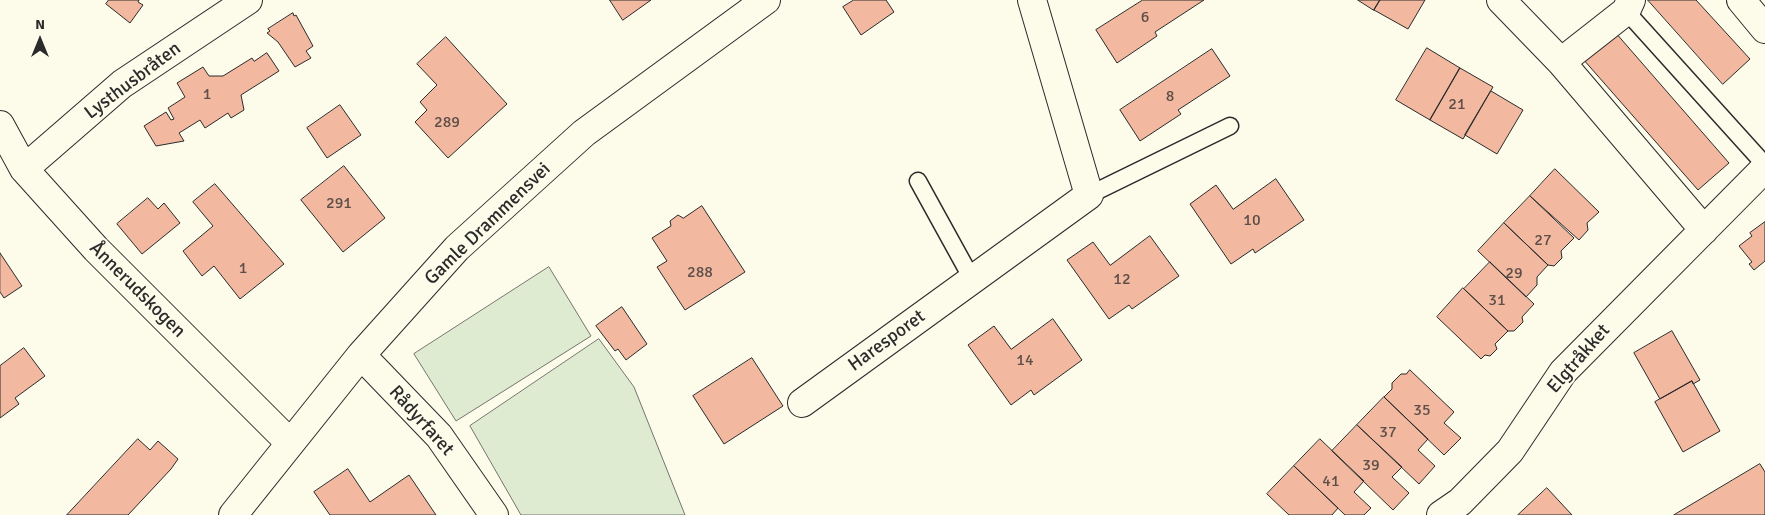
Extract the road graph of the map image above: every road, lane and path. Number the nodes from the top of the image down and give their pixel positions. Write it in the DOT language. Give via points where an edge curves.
graph roads {
  1 [pos="248,0"];
  2 [pos="766,0"];
  3 [pos="1032,0"];
  4 [pos="1501,0"];
  5 [pos="1741,0"];
  6 [pos="1628,6"];
  7 [pos="1765,29"];
  8 [pos="1561,62"];
  9 [pos="0,125"];
  10 [pos="1230,126"];
  11 [pos="1765,167"];
  12 [pos="24,169"];
  13 [pos="918,180"];
  14 [pos="1089,195"];
  15 [pos="1704,230"];
  16 [pos="972,279"];
  17 [pos="361,355"];
  18 [pos="802,403"];
  19 [pos="290,443"];
  20 [pos="233,515"];
  21 [pos="494,515"];
  22 [pos="1441,515"];
  1 -- 12 [label="street, Lysthusbråten" via="122,84"];
  2 -- 17 [label="street, Gamle Drammensvei" via="584,133 457,248"];
  3 -- 14 [label="street"];
  4 -- 8 [label="street"];
  5 -- 7 [label="street"];
  6 -- 8 [label="street"];
  6 -- 11 [label="lane"];
  8 -- 15 [label="street"];
  9 -- 12 [label="street, Ånnerudskogen"];
  10 -- 14 [label="lane, Haresporet"];
  11 -- 15 [label="street, Elgtråkket"];
  12 -- 19 [label="street, Ånnerudskogen" via="96,250"];
  13 -- 16 [label="lane"];
  14 -- 16 [label="street, Haresporet"];
  15 -- 22 [label="street, Elgtråkket" via="1563,372 1510,451 1460,502"];
  16 -- 18 [label="street, Haresporet"];
  17 -- 19 [label="street, Gamle Drammensvei"];
  17 -- 21 [label="street, Rådyrfaret" via="439,436"];
  19 -- 20 [label="street, Gamle Drammensvei"];
}
